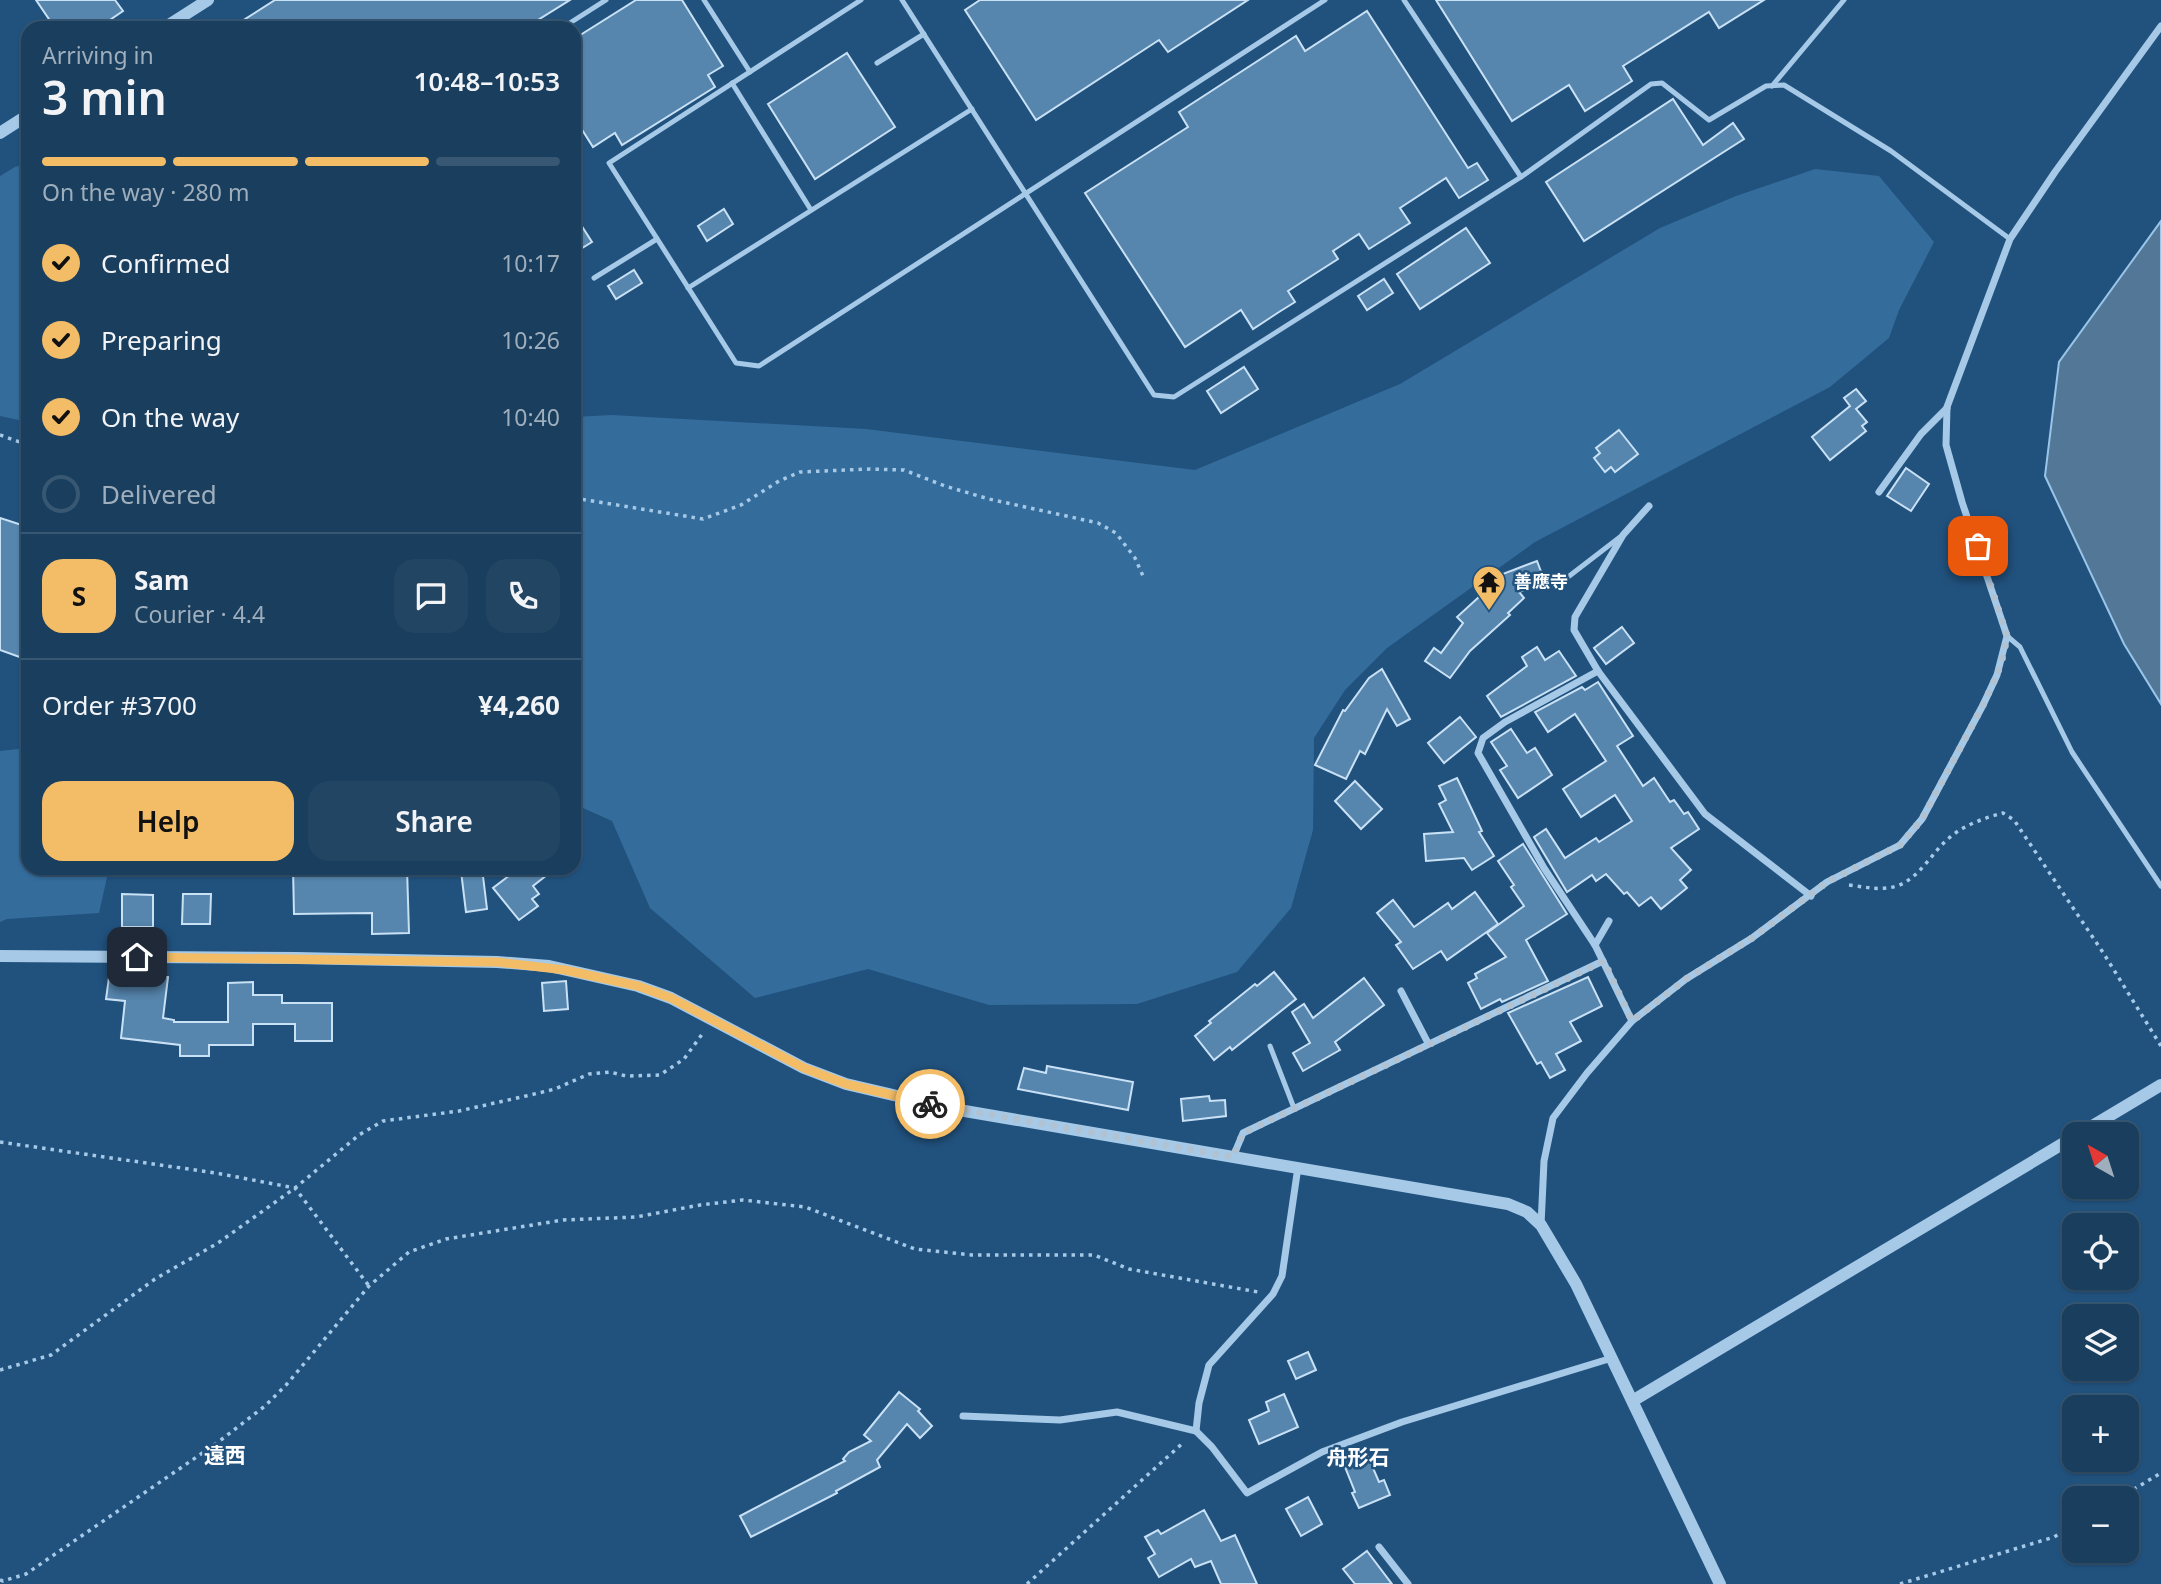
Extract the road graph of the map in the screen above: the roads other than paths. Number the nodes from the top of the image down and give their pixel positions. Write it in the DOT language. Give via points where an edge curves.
graph roads {
  1 [pos="208,0"];
  2 [pos="606,0"];
  3 [pos="704,0"];
  4 [pos="861,0"];
  5 [pos="902,0"];
  6 [pos="1325,0"];
  7 [pos="1404,0"];
  8 [pos="1844,0"];
  9 [pos="175,21"];
  10 [pos="573,21"];
  11 [pos="2161,26"];
  12 [pos="924,34"];
  13 [pos="877,63"];
  14 [pos="750,72"];
  15 [pos="732,83"];
  16 [pos="1772,86"];
  17 [pos="972,109"];
  18 [pos="21,120"];
  19 [pos="0,133"];
  20 [pos="1521,177"];
  21 [pos="1025,192"];
  22 [pos="811,210"];
  23 [pos="657,239"];
  24 [pos="2010,239"];
  25 [pos="594,278"];
  26 [pos="688,288"];
  27 [pos="1947,407"];
  28 [pos="1880,492"];
  29 [pos="1649,506"];
  30 [pos="1623,535"];
  31 [pos="1555,587"];
  32 [pos="2007,636"];
  33 [pos="1598,671"];
  34 [pos="2161,886"];
  35 [pos="1811,896"];
  36 [pos="1609,921"];
  37 [pos="1595,945"];
  38 [pos="0,956"];
  39 [pos="1604,961"];
  40 [pos="1401,991"];
  41 [pos="1632,1021"];
  42 [pos="1428,1043"];
  43 [pos="1270,1046"];
  44 [pos="2161,1085"];
  45 [pos="1294,1108"];
  46 [pos="2099,1122"];
  47 [pos="2062,1144"];
  48 [pos="1233,1157"];
  49 [pos="1298,1167"];
  50 [pos="1541,1225"];
  51 [pos="1612,1358"];
  52 [pos="1634,1400"];
  53 [pos="963,1416"];
  54 [pos="1196,1431"];
  55 [pos="1379,1547"];
  56 [pos="1408,1584"];
  57 [pos="1720,1584"];
  1 -- 9 [label="street"];
  2 -- 10 [label="lane"];
  3 -- 14 [label="lane"];
  4 -- 14 [label="lane"];
  5 -- 12 [label="lane"];
  6 -- 21 [label="lane"];
  7 -- 20 [label="lane"];
  8 -- 16 [label="lane"];
  11 -- 24 [label="street"];
  12 -- 13 [label="lane"];
  12 -- 17 [label="lane"];
  14 -- 15 [label="lane"];
  15 -- 22 [label="lane"];
  15 -- 23 [label="lane" via="609,163"];
  16 -- 20 [label="lane" via="1709,120 1662,83 1651,84"];
  16 -- 24 [label="lane" via="1784,85 1891,151"];
  17 -- 21 [label="lane"];
  17 -- 22 [label="lane"];
  18 -- 19 [label="street"];
  20 -- 21 [label="lane" via="1174,397 1154,395"];
  21 -- 26 [label="lane" via="759,366 736,363"];
  22 -- 26 [label="lane"];
  23 -- 25 [label="lane"];
  23 -- 26 [label="lane"];
  24 -- 27 [label="street"];
  27 -- 28 [label="street" via="1921,434"];
  27 -- 32 [label="street" via="1946,445"];
  29 -- 30 [label="street"];
  30 -- 31 [label="lane"];
  30 -- 33 [label="street" via="1575,617 1574,630"];
  32 -- 34 [label="lane" via="2020,647 2072,752"];
  32 -- 35 [label="street" via="1988,695 1922,819 1900,845 1827,882"];
  33 -- 35 [label="street" via="1705,814"];
  33 -- 37 [label="street" via="1505,722 1483,738 1478,753"];
  35 -- 41 [label="street" via="1686,979"];
  36 -- 37 [label="street"];
  37 -- 39 [label="street"];
  38 -- 48 [label="street" via="497,962 549,967 638,986 671,998 804,1068 881,1094"];
  39 -- 41 [label="street"];
  39 -- 42 [label="street"];
  40 -- 42 [label="street"];
  41 -- 50 [label="street" via="1553,1118 1544,1161"];
  42 -- 45 [label="street"];
  43 -- 45 [label="lane"];
  44 -- 46 [label="street"];
  45 -- 48 [label="street" via="1243,1133"];
  47 -- 52 [label="street"];
  48 -- 49 [label="street"];
  49 -- 50 [label="street" via="1508,1204"];
  49 -- 54 [label="street" via="1282,1276 1273,1294 1209,1365"];
  50 -- 51 [label="street"];
  51 -- 52 [label="street"];
  51 -- 54 [label="street" via="1402,1422 1322,1452 1247,1493"];
  52 -- 57 [label="street"];
  53 -- 54 [label="street" via="1060,1420 1117,1412"];
  55 -- 56 [label="street"];
}
